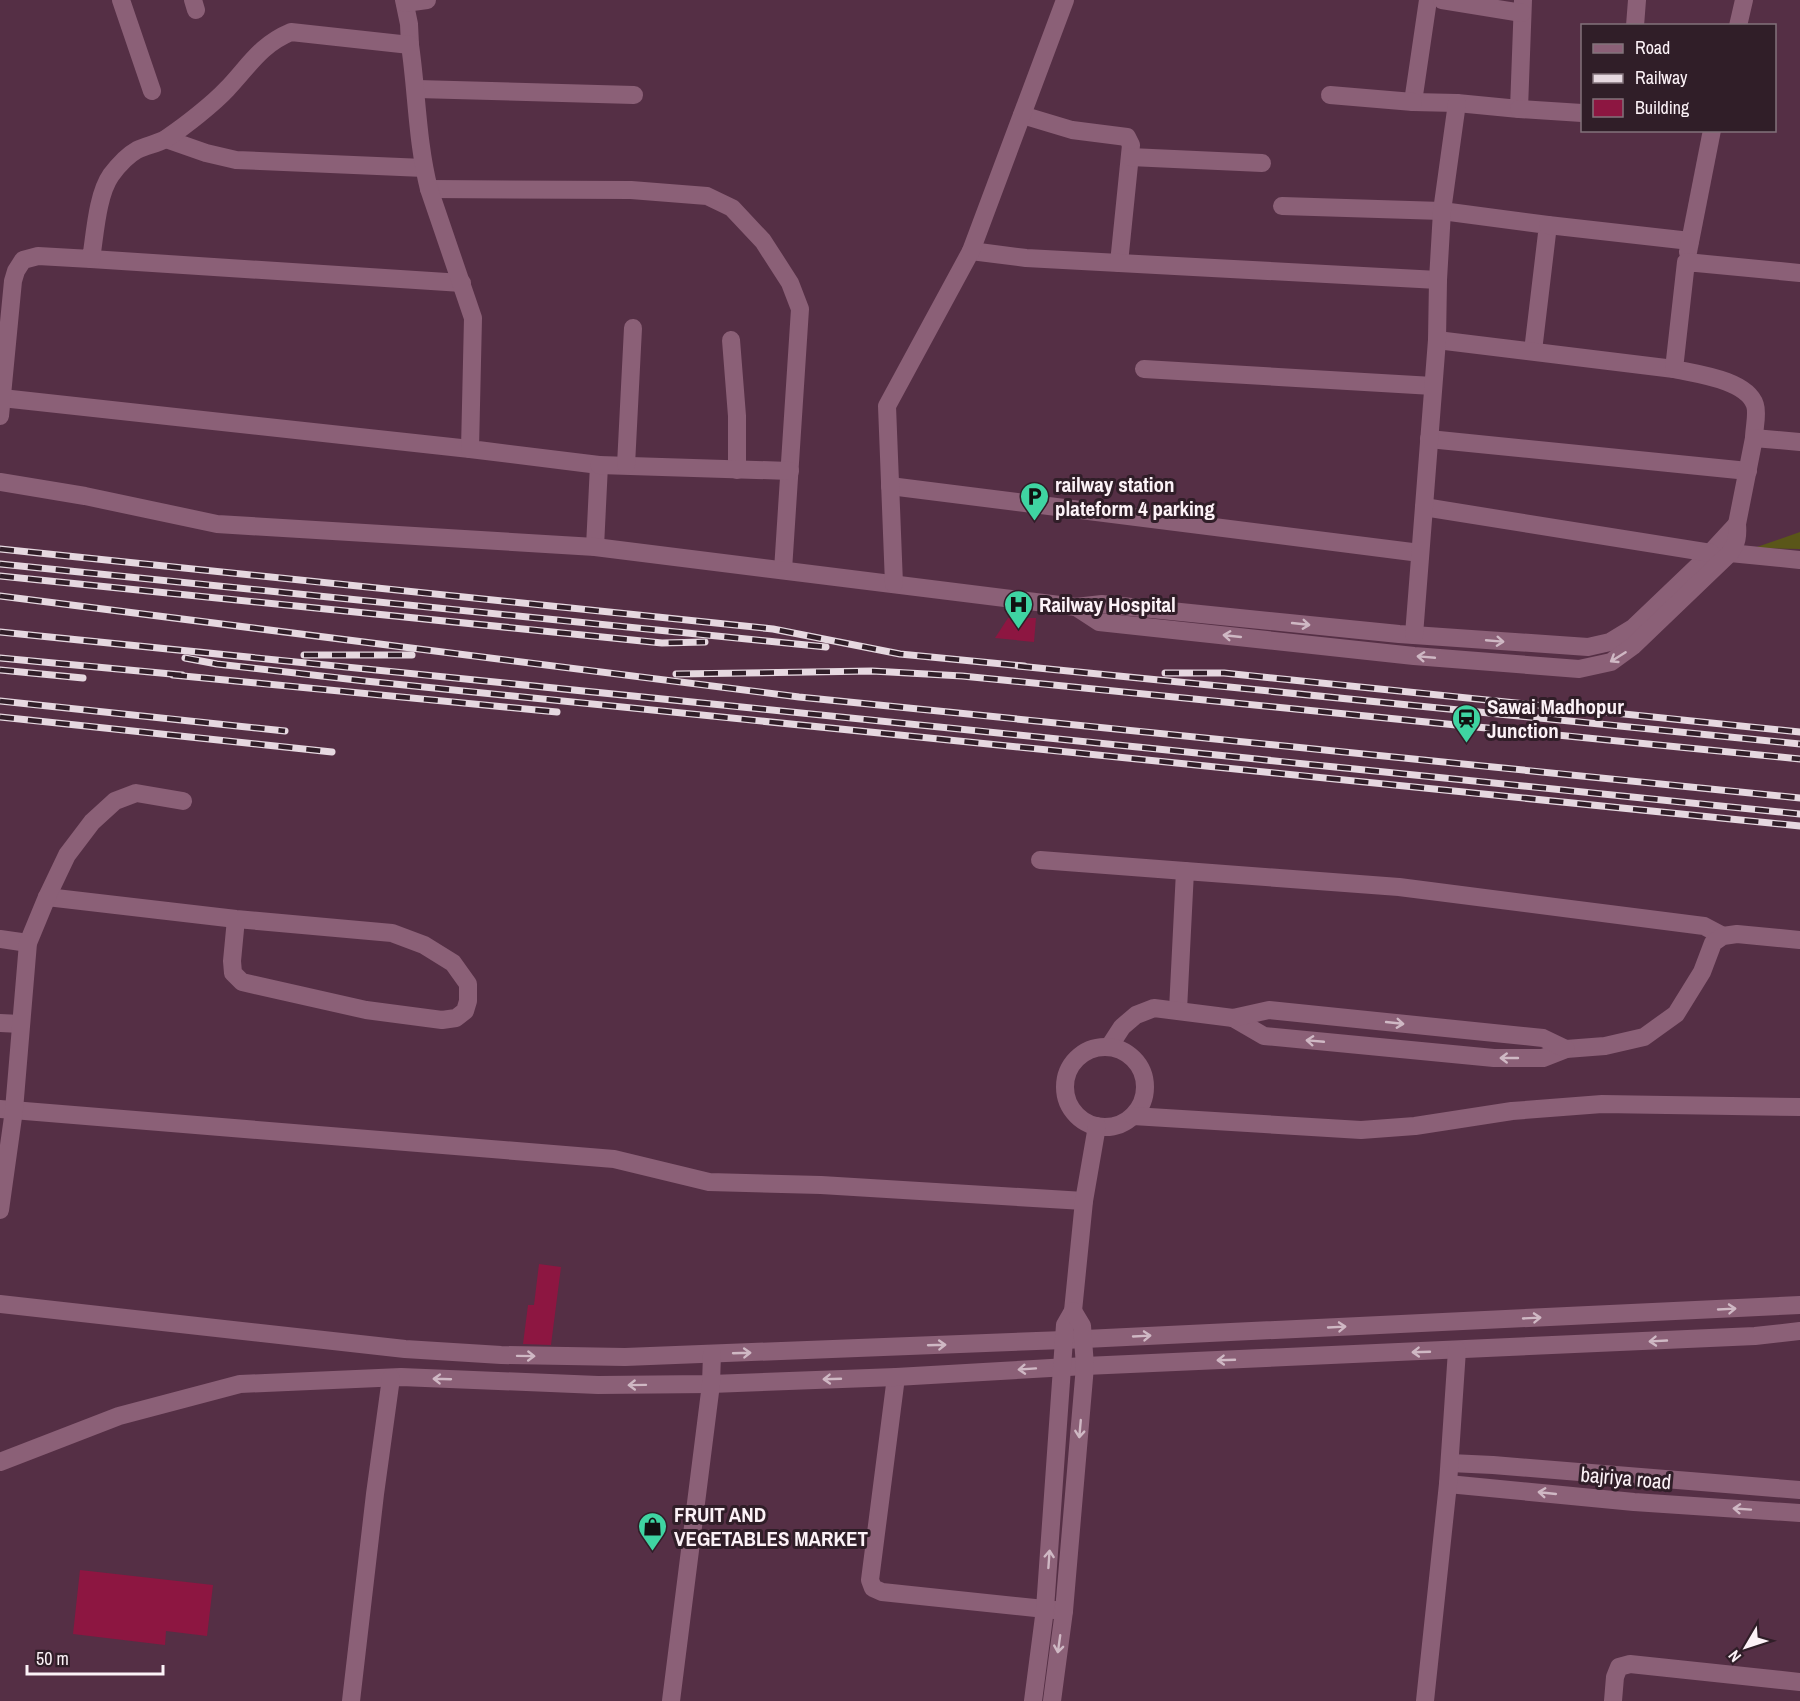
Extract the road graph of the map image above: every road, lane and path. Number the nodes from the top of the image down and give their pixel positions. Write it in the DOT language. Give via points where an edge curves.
graph roads {
  1 [pos="121,0"];
  2 [pos="427,0"];
  3 [pos="1065,0"];
  4 [pos="1428,0"];
  5 [pos="1442,0"];
  6 [pos="1637,0"];
  7 [pos="1744,0"];
  8 [pos="404,1"];
  9 [pos="1523,6"];
  10 [pos="1635,24"];
  11 [pos="1738,24"];
  12 [pos="410,45"];
  13 [pos="417,89"];
  14 [pos="152,91"];
  15 [pos="634,95"];
  16 [pos="1330,95"];
  17 [pos="1413,102"];
  18 [pos="1457,103"];
  19 [pos="1519,109"];
  20 [pos="1581,113"];
  21 [pos="1022,115"];
  22 [pos="1712,132"];
  23 [pos="166,139"];
  24 [pos="1130,157"];
  25 [pos="1262,164"];
  26 [pos="424,168"];
  27 [pos="429,189"];
  28 [pos="1282,206"];
  29 [pos="1442,211"];
  30 [pos="1548,225"];
  31 [pos="1690,242"];
  32 [pos="971,251"];
  33 [pos="91,259"];
  34 [pos="1686,262"];
  35 [pos="1119,263"];
  36 [pos="1800,273"];
  37 [pos="1438,280"];
  38 [pos="462,283"];
  39 [pos="633,328"];
  40 [pos="731,340"];
  41 [pos="1437,340"];
  42 [pos="1533,351"];
  43 [pos="1144,369"];
  44 [pos="1674,369"];
  45 [pos="1433,386"];
  46 [pos="1,407"];
  47 [pos="1754,438"];
  48 [pos="1429,439"];
  49 [pos="1800,442"];
  50 [pos="470,449"];
  51 [pos="599,465"];
  52 [pos="626,465"];
  53 [pos="737,470"];
  54 [pos="790,471"];
  55 [pos="1748,471"];
  56 [pos="0,482"];
  57 [pos="890,486"];
  58 [pos="1424,507"];
  59 [pos="1737,524"];
  60 [pos="595,547"];
  61 [pos="1420,553"];
  62 [pos="1711,553"];
  63 [pos="1730,553"];
  64 [pos="1800,560"];
  65 [pos="783,570"];
  66 [pos="894,584"];
  67 [pos="1076,607"];
  68 [pos="1414,635"];
  69 [pos="183,801"];
  70 [pos="1040,860"];
  71 [pos="1185,871"];
  72 [pos="47,897"];
  73 [pos="236,919"];
  74 [pos="1723,936"];
  75 [pos="0,939"];
  76 [pos="1800,940"];
  77 [pos="28,943"];
  78 [pos="1178,1010"];
  79 [pos="1233,1018"];
  80 [pos="0,1023"];
  81 [pos="21,1024"];
  82 [pos="1109,1047"];
  83 [pos="1566,1049"];
  84 [pos="1800,1107"];
  85 [pos="7,1109"];
  86 [pos="1133,1116"];
  87 [pos="1097,1126"];
  88 [pos="1,1189"];
  89 [pos="1084,1201"];
  90 [pos="0,1210"];
  91 [pos="0,1304"];
  92 [pos="1800,1305"];
  93 [pos="1073,1311"];
  94 [pos="1800,1331"];
  95 [pos="1084,1339"];
  96 [pos="1064,1340"];
  97 [pos="405,1349"];
  98 [pos="1457,1350"];
  99 [pos="712,1354"];
  100 [pos="1085,1366"];
  101 [pos="1063,1367"];
  102 [pos="396,1377"];
  103 [pos="896,1377"];
  104 [pos="711,1384"];
  105 [pos="0,1462"];
  106 [pos="1450,1463"];
  107 [pos="1449,1484"];
  108 [pos="1800,1490"];
  109 [pos="1800,1513"];
  110 [pos="1045,1609"];
  111 [pos="1064,1611"];
  112 [pos="1800,1682"];
  113 [pos="351,1701"];
  114 [pos="671,1701"];
  115 [pos="1033,1701"];
  116 [pos="1052,1701"];
  117 [pos="1425,1701"];
  118 [pos="1612,1701"];
  1 -- 14 [label="street"];
  2 -- 8 [label="street"];
  3 -- 21 [label="street"];
  4 -- 17 [label="street"];
  5 -- 9 [label="street"];
  6 -- 10 [label="street"];
  7 -- 11 [label="street"];
  8 -- 12 [label="street"];
  9 -- 19 [label="street"];
  12 -- 13 [label="street"];
  12 -- 23 [label="street" via="291,32 255,55 226,91"];
  13 -- 15 [label="street"];
  13 -- 26 [label="street"];
  16 -- 17 [label="street"];
  17 -- 18 [label="street"];
  18 -- 19 [label="street"];
  18 -- 29 [label="street"];
  19 -- 20 [label="street"];
  21 -- 24 [label="street" via="1072,130 1127,137"];
  21 -- 32 [label="street"];
  22 -- 31 [label="street"];
  23 -- 26 [label="street" via="236,160"];
  23 -- 33 [label="street" via="136,151 110,176 101,197"];
  24 -- 25 [label="street"];
  24 -- 35 [label="street"];
  26 -- 27 [label="street"];
  27 -- 38 [label="street"];
  27 -- 54 [label="street" via="631,190 707,196 732,208 763,241 790,283 800,309"];
  28 -- 29 [label="street"];
  29 -- 30 [label="street"];
  29 -- 37 [label="street"];
  30 -- 31 [label="street"];
  30 -- 42 [label="street"];
  31 -- 34 [label="street"];
  32 -- 35 [label="street"];
  32 -- 57 [label="street" via="887,406"];
  33 -- 38 [label="street"];
  33 -- 46 [label="street" via="38,256 23,260 16,271"];
  34 -- 36 [label="street"];
  34 -- 44 [label="street"];
  35 -- 37 [label="street"];
  37 -- 41 [label="street"];
  38 -- 50 [label="street" via="473,318"];
  39 -- 52 [label="street"];
  40 -- 53 [label="street"];
  41 -- 42 [label="street"];
  41 -- 45 [label="street"];
  42 -- 44 [label="street"];
  43 -- 45 [label="street"];
  44 -- 47 [label="street" via="1734,384 1748,392 1755,406"];
  45 -- 48 [label="street"];
  46 -- 50 [label="street"];
  47 -- 49 [label="street"];
  47 -- 55 [label="street"];
  48 -- 55 [label="street"];
  48 -- 58 [label="street"];
  50 -- 51 [label="street"];
  51 -- 52 [label="street"];
  51 -- 60 [label="street"];
  52 -- 53 [label="street"];
  53 -- 54 [label="street"];
  54 -- 65 [label="street"];
  55 -- 59 [label="street"];
  56 -- 60 [label="street" via="217,524"];
  57 -- 61 [label="street"];
  57 -- 66 [label="street"];
  58 -- 61 [label="street"];
  58 -- 62 [label="street"];
  59 -- 62 [label="street"];
  59 -- 63 [label="street" via="1736,545"];
  60 -- 65 [label="street"];
  61 -- 68 [label="street"];
  68 -- 62 [label="street, one-way" via="1554,646 1588,647 1610,642 1633,628"];
  63 -- 64 [label="street"];
  63 -- 67 [label="street, one-way" via="1634,646 1611,662 1580,669 1414,656 1099,622"];
  65 -- 66 [label="street"];
  66 -- 67 [label="street"];
  67 -- 68 [label="street, one-way" via="1102,603"];
  69 -- 72 [label="street" via="135,793 115,801 92,822 67,855"];
  70 -- 71 [label="street"];
  71 -- 74 [label="street" via="1399,887 1704,926"];
  71 -- 78 [label="street"];
  72 -- 73 [label="street"];
  72 -- 77 [label="street"];
  73 -- 73 [label="street" via="233,973 242,982 366,1010 442,1020 456,1018 465,1011 468,984 453,963 424,945 392,933"];
  74 -- 76 [label="street"];
  74 -- 83 [label="street" via="1713,943 1702,972 1676,1014 1644,1037"];
  75 -- 77 [label="street"];
  77 -- 81 [label="street"];
  78 -- 79 [label="street"];
  78 -- 82 [label="street" via="1154,1008 1136,1015"];
  79 -- 83 [label="street, one-way" via="1269,1010 1543,1038"];
  83 -- 79 [label="street, one-way" via="1543,1058 1494,1058 1264,1036"];
  80 -- 81 [label="street"];
  81 -- 85 [label="street"];
  82 -- 86 [label="street" via="1132,1058 1145,1080 1145,1093"];
  82 -- 87 [label="street" via="1083,1053 1070,1068 1065,1087 1074,1112"];
  84 -- 86 [label="street" via="1602,1104 1361,1130"];
  85 -- 88 [label="street"];
  85 -- 89 [label="street" via="614,1159 709,1182"];
  86 -- 87 [label="street" via="1110,1127"];
  87 -- 89 [label="street"];
  88 -- 90 [label="street"];
  89 -- 93 [label="street"];
  91 -- 97 [label="street"];
  95 -- 92 [label="street, one-way"];
  93 -- 95 [label="street"];
  93 -- 96 [label="street" via="1065,1325"];
  94 -- 98 [label="street, one-way"];
  95 -- 96 [label="street"];
  95 -- 100 [label="street"];
  99 -- 96 [label="street, one-way"];
  96 -- 101 [label="street"];
  97 -- 99 [label="street, one-way" via="501,1355"];
  97 -- 102 [label="street"];
  98 -- 100 [label="street, one-way"];
  98 -- 106 [label="street"];
  99 -- 104 [label="street"];
  100 -- 101 [label="street"];
  100 -- 111 [label="street, one-way"];
  101 -- 103 [label="street, one-way"];
  110 -- 101 [label="street, one-way"];
  104 -- 102 [label="street, one-way" via="598,1385"];
  102 -- 105 [label="street" via="240,1384 119,1416"];
  102 -- 113 [label="street" via="375,1494"];
  103 -- 104 [label="street, one-way"];
  103 -- 110 [label="street" via="870,1580 873,1588"];
  104 -- 114 [label="street"];
  106 -- 107 [label="street"];
  106 -- 108 [label="street"];
  109 -- 107 [label="street, bajriya road, one-way"];
  107 -- 117 [label="street"];
  110 -- 111 [label="street"];
  110 -- 115 [label="street"];
  111 -- 116 [label="street, one-way"];
  112 -- 118 [label="street" via="1630,1664 1619,1667"];
}
